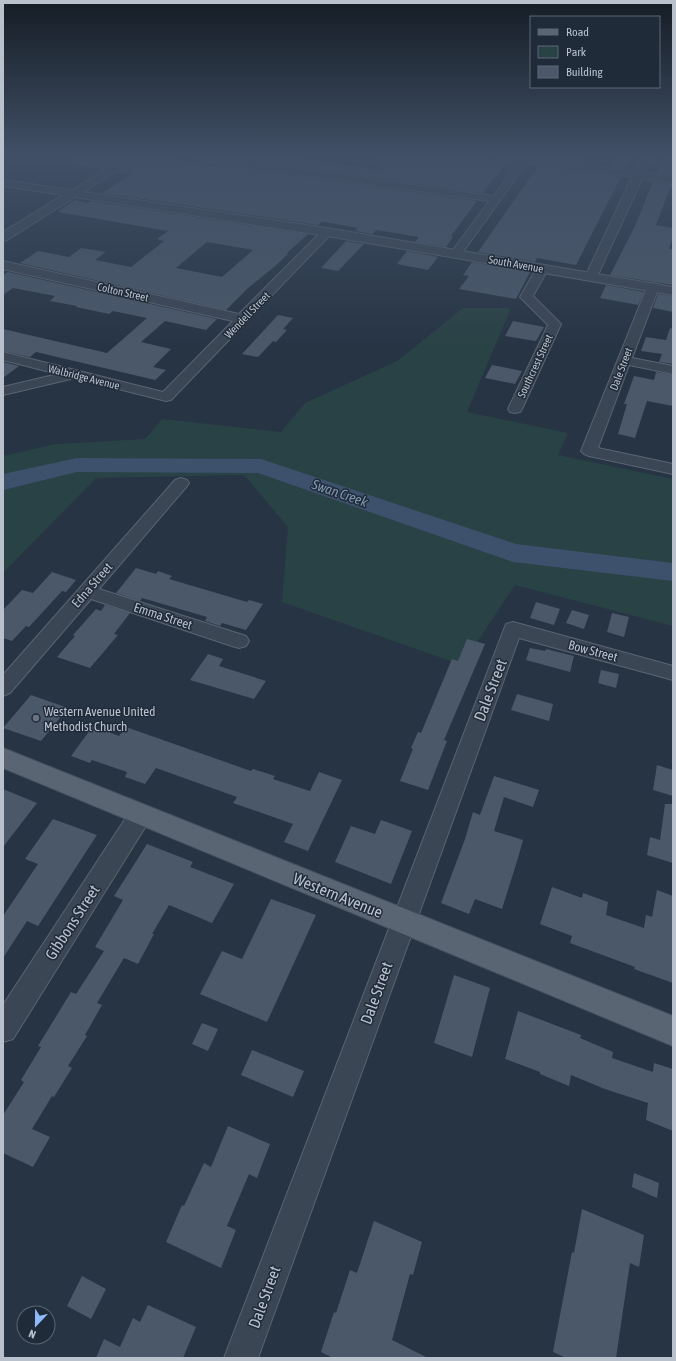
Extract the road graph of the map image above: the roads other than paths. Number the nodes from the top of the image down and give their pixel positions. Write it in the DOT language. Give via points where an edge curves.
graph roads {
  1 [pos="30,221"];
  2 [pos="250,221"];
  3 [pos="480,221"];
  4 [pos="617,221"];
  5 [pos="327,232"];
  6 [pos="3,237"];
  7 [pos="456,254"];
  8 [pos="3,265"];
  9 [pos="542,269"];
  10 [pos="591,277"];
  11 [pos="653,287"];
  12 [pos="673,291"];
  13 [pos="243,319"];
  14 [pos="3,356"];
  15 [pos="624,360"];
  16 [pos="673,370"];
  17 [pos="73,374"];
  18 [pos="3,391"];
  19 [pos="166,397"];
  20 [pos="515,409"];
  21 [pos="673,469"];
  22 [pos="181,483"];
  23 [pos="86,591"];
  24 [pos="513,630"];
  25 [pos="239,641"];
  26 [pos="673,673"];
  27 [pos="3,688"];
  28 [pos="3,758"];
  29 [pos="141,814"];
  30 [pos="403,922"];
  31 [pos="3,1029"];
  32 [pos="673,1031"];
  33 [pos="241,1358"];
  1 -- 6 [label="street"];
  2 -- 5 [label="street, South Avenue"];
  3 -- 7 [label="street"];
  4 -- 10 [label="street"];
  5 -- 7 [label="street, South Avenue"];
  5 -- 13 [label="street, Wendell Street"];
  7 -- 9 [label="street, South Avenue"];
  8 -- 13 [label="street, Colton Street"];
  9 -- 10 [label="street, South Avenue"];
  9 -- 20 [label="street, Southcrest Street" via="526,297 555,324"];
  10 -- 11 [label="street, South Avenue"];
  11 -- 12 [label="street, South Avenue"];
  11 -- 15 [label="street, Dale Street"];
  13 -- 19 [label="street, Wendell Street"];
  14 -- 17 [label="street, Walbridge Avenue"];
  15 -- 16 [label="street"];
  15 -- 21 [label="street, Dale Street" via="589,451"];
  17 -- 18 [label="street"];
  17 -- 19 [label="street, Walbridge Avenue"];
  22 -- 23 [label="street, Edna Street"];
  23 -- 25 [label="street, Emma Street"];
  23 -- 27 [label="street, Edna Street"];
  24 -- 26 [label="street, Bow Street"];
  24 -- 30 [label="street, Dale Street"];
  28 -- 29 [label="main road, Western Avenue"];
  29 -- 30 [label="main road, Western Avenue"];
  29 -- 31 [label="street, Gibbons Street"];
  30 -- 32 [label="main road, Western Avenue"];
  30 -- 33 [label="street, Dale Street"];
}
